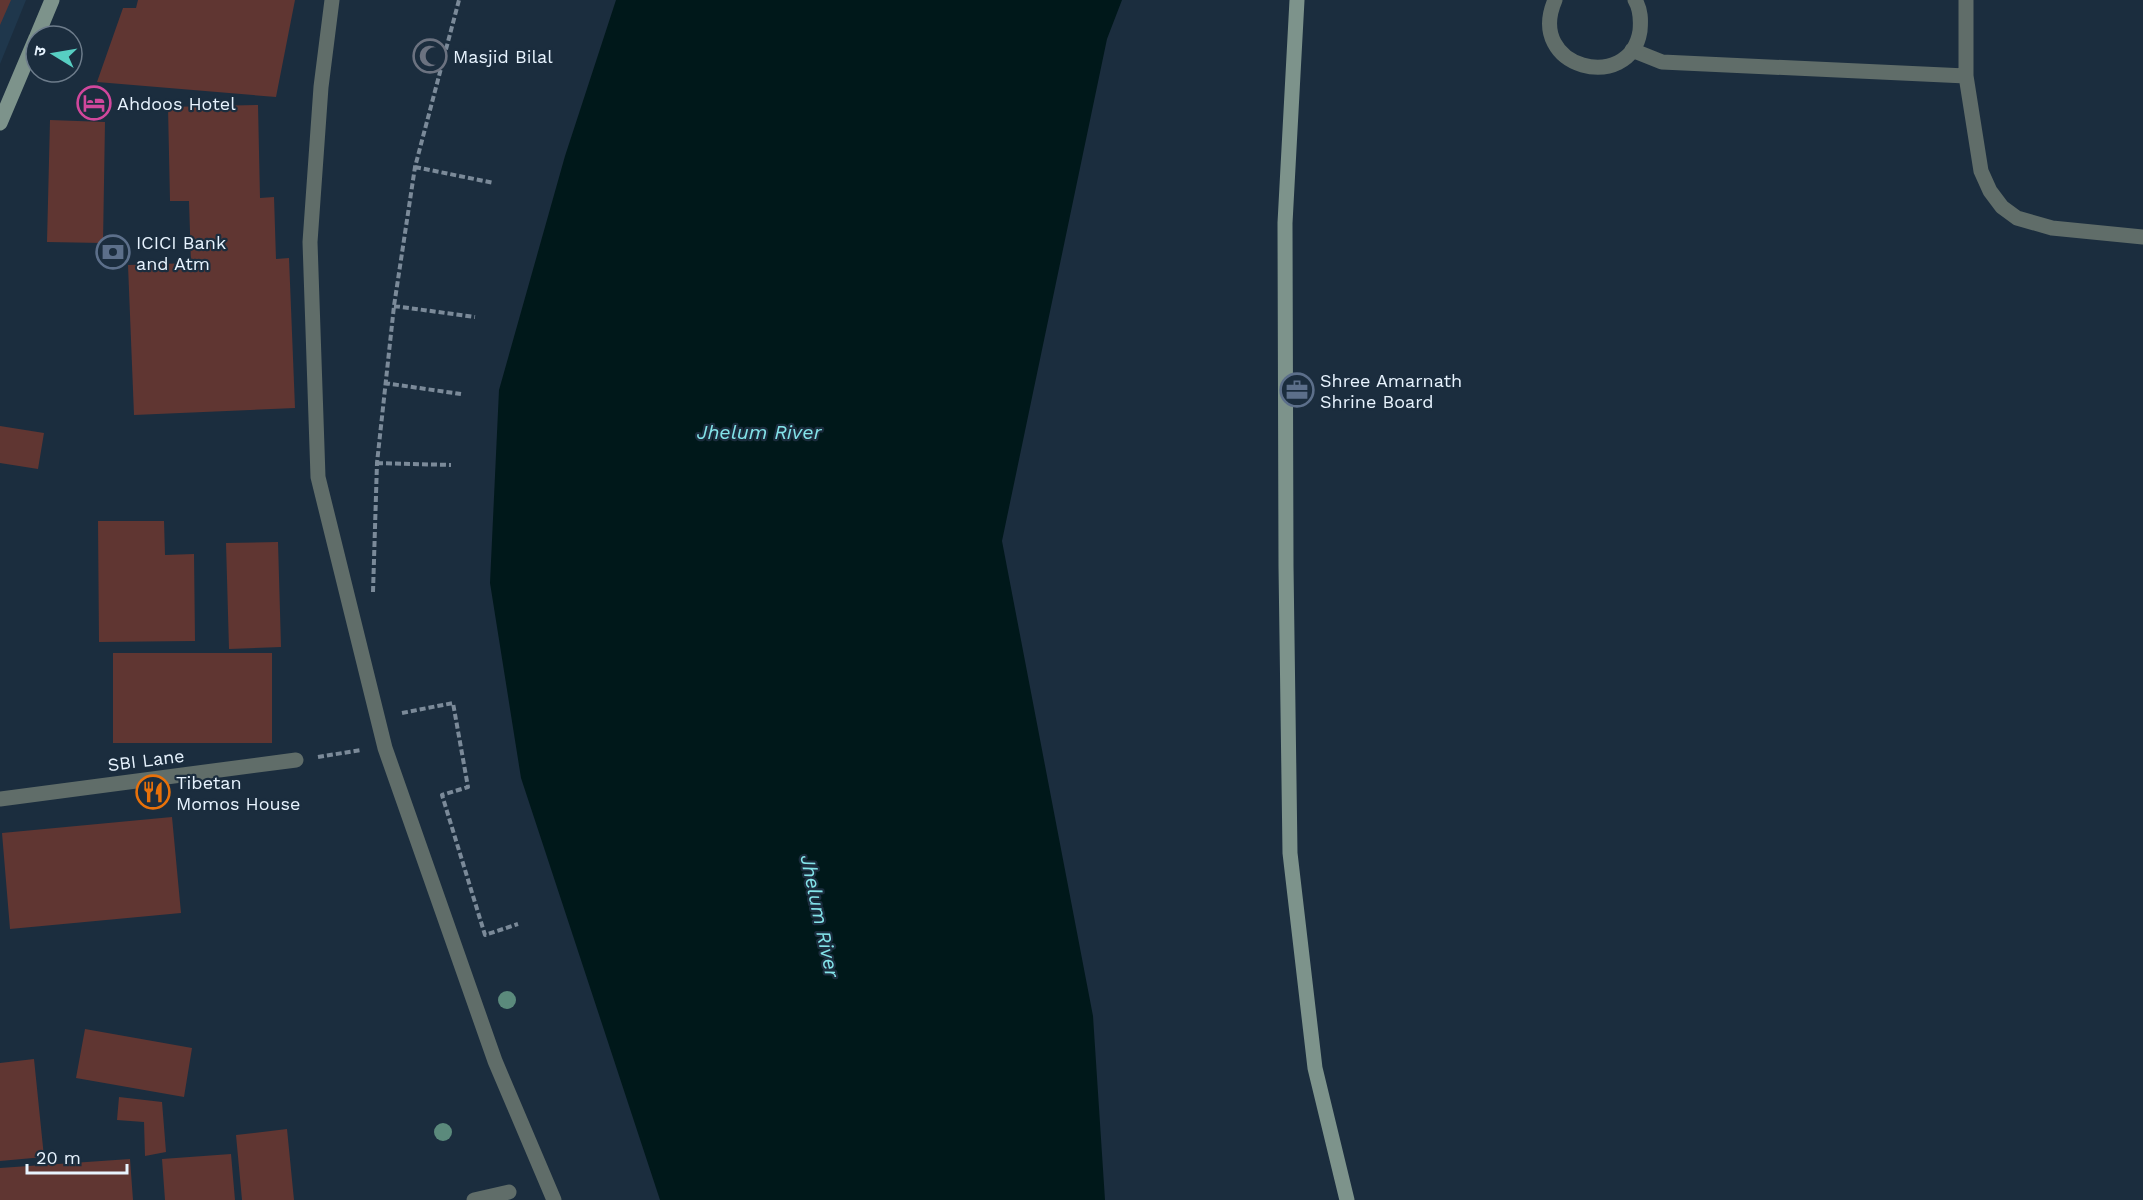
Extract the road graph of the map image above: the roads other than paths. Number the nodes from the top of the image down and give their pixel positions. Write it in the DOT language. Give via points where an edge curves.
graph roads {
  1 [pos="52,0"];
  2 [pos="332,0"];
  3 [pos="1297,0"];
  4 [pos="1555,0"];
  5 [pos="1635,0"];
  6 [pos="1966,0"];
  7 [pos="42,24"];
  8 [pos="1632,50"];
  9 [pos="24,66"];
  10 [pos="1966,76"];
  11 [pos="0,123"];
  12 [pos="2143,237"];
  13 [pos="296,760"];
  14 [pos="0,799"];
  15 [pos="509,1192"];
  16 [pos="474,1200"];
  17 [pos="554,1200"];
  18 [pos="1347,1200"];
  1 -- 7 [label="main road"];
  2 -- 17 [label="street" via="321,87 310,242 318,477 385,747 495,1060"];
  3 -- 18 [label="main road" via="1285,223 1290,854 1315,1068"];
  4 -- 8 [label="street" via="1550,17 1551,36 1566,58 1591,68 1607,67"];
  5 -- 8 [label="street" via="1641,21"];
  6 -- 10 [label="street"];
  8 -- 10 [label="street" via="1662,62"];
  9 -- 11 [label="main road"];
  10 -- 12 [label="street" via="1981,171 2002,207 2018,218 2052,228"];
  13 -- 14 [label="street, SBI Lane"];
  15 -- 16 [label="street"];
}
